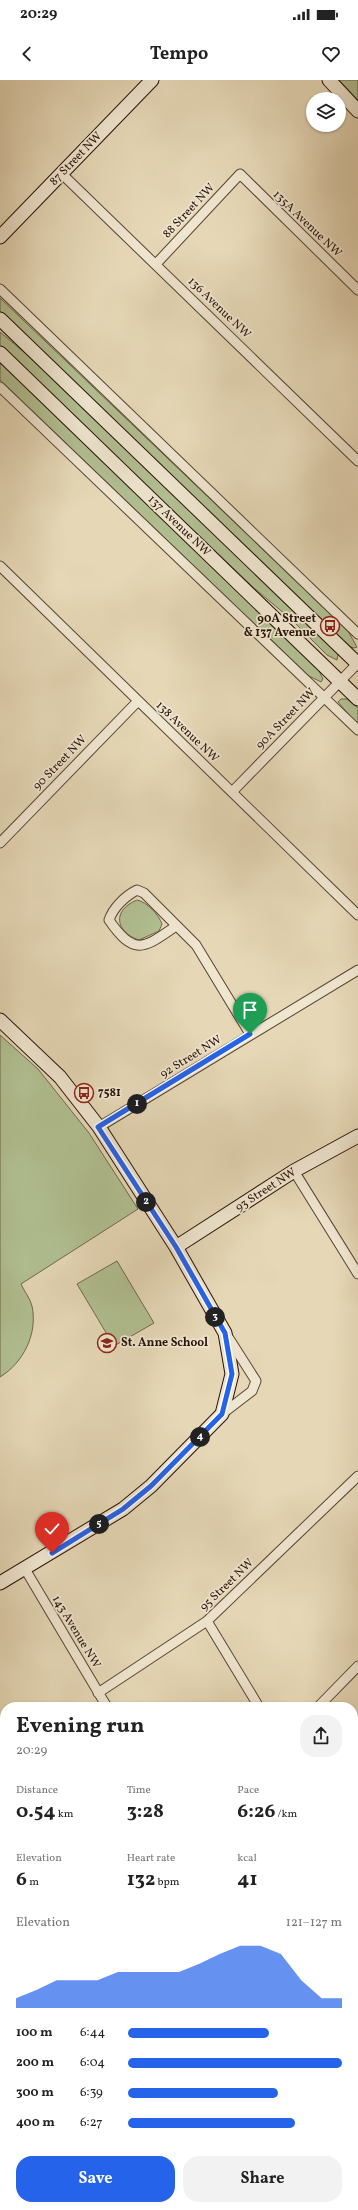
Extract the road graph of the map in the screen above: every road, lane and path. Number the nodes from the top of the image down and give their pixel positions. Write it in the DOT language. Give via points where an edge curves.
graph roads {
  1 [pos="329,80"];
  2 [pos="147,82"];
  3 [pos="358,111"];
  4 [pos="62,174"];
  5 [pos="240,174"];
  6 [pos="0,237"];
  7 [pos="156,264"];
  8 [pos="0,289"];
  9 [pos="358,290"];
  10 [pos="0,319"];
  11 [pos="0,353"];
  12 [pos="0,387"];
  13 [pos="358,461"];
  14 [pos="0,566"];
  15 [pos="358,634"];
  16 [pos="358,663"];
  17 [pos="340,681"];
  18 [pos="324,697"];
  19 [pos="358,699"];
  20 [pos="138,701"];
  21 [pos="358,730"];
  22 [pos="232,792"];
  23 [pos="2,837"];
  24 [pos="358,915"];
  25 [pos="176,926"];
  26 [pos="358,970"];
  27 [pos="0,1020"];
  28 [pos="250,1034"];
  29 [pos="98,1127"];
  30 [pos="358,1136"];
  31 [pos="294,1171"];
  32 [pos="176,1247"];
  33 [pos="358,1274"];
  34 [pos="225,1333"];
  35 [pos="222,1414"];
  36 [pos="358,1476"];
  37 [pos="25,1569"];
  38 [pos="0,1583"];
  39 [pos="207,1621"];
  40 [pos="358,1666"];
  41 [pos="98,1693"];
  42 [pos="104,1702"];
  43 [pos="256,1702"];
  44 [pos="323,1702"];
  1 -- 3 [label="street"];
  2 -- 4 [label="street, 87 Street NW"];
  4 -- 6 [label="street, 87 Street NW"];
  4 -- 7 [label="street, 136 Avenue NW"];
  5 -- 7 [label="street, 88 Street NW"];
  5 -- 9 [label="street, 135A Avenue NW"];
  7 -- 13 [label="street, 136 Avenue NW"];
  8 -- 15 [label="street"];
  10 -- 16 [label="street, 137 Avenue NW"];
  11 -- 17 [label="street, 137 Avenue NW"];
  12 -- 18 [label="street, 137 Avenue NW"];
  14 -- 20 [label="street, 138 Avenue NW"];
  16 -- 17 [label="street, 90A Street NW"];
  17 -- 18 [label="street, 90A Street NW"];
  17 -- 19 [label="street, 137 Avenue NW"];
  18 -- 21 [label="street, 137 Avenue NW"];
  18 -- 22 [label="street, 90A Street NW"];
  20 -- 22 [label="street, 138 Avenue NW"];
  20 -- 23 [label="street, 90 Street NW"];
  22 -- 24 [label="street, 138 Avenue NW"];
  25 -- 25 [label="street" via="144,893 137,890 130,893 112,912 109,920 130,943 140,947"];
  25 -- 28 [label="street" via="196,945"];
  26 -- 28 [label="street, 92 Street NW"];
  27 -- 29 [label="street" via="60,1076"];
  28 -- 29 [label="street, 92 Street NW"];
  29 -- 32 [label="street"];
  30 -- 31 [label="street, 93 Street NW"];
  31 -- 32 [label="street, 93 Street NW"];
  31 -- 33 [label="street"];
  32 -- 34 [label="street"];
  34 -- 35 [label="street" via="232,1374"];
  34 -- 35 [label="street" via="256,1381 252,1391"];
  35 -- 37 [label="street" via="146,1491 123,1509"];
  36 -- 39 [label="street, 95 Street NW"];
  37 -- 38 [label="street"];
  37 -- 41 [label="street, 143 Avenue NW"];
  39 -- 41 [label="street, 95 Street NW"];
  39 -- 43 [label="street"];
  40 -- 44 [label="street"];
  41 -- 42 [label="street, 143 Avenue NW"];
}
